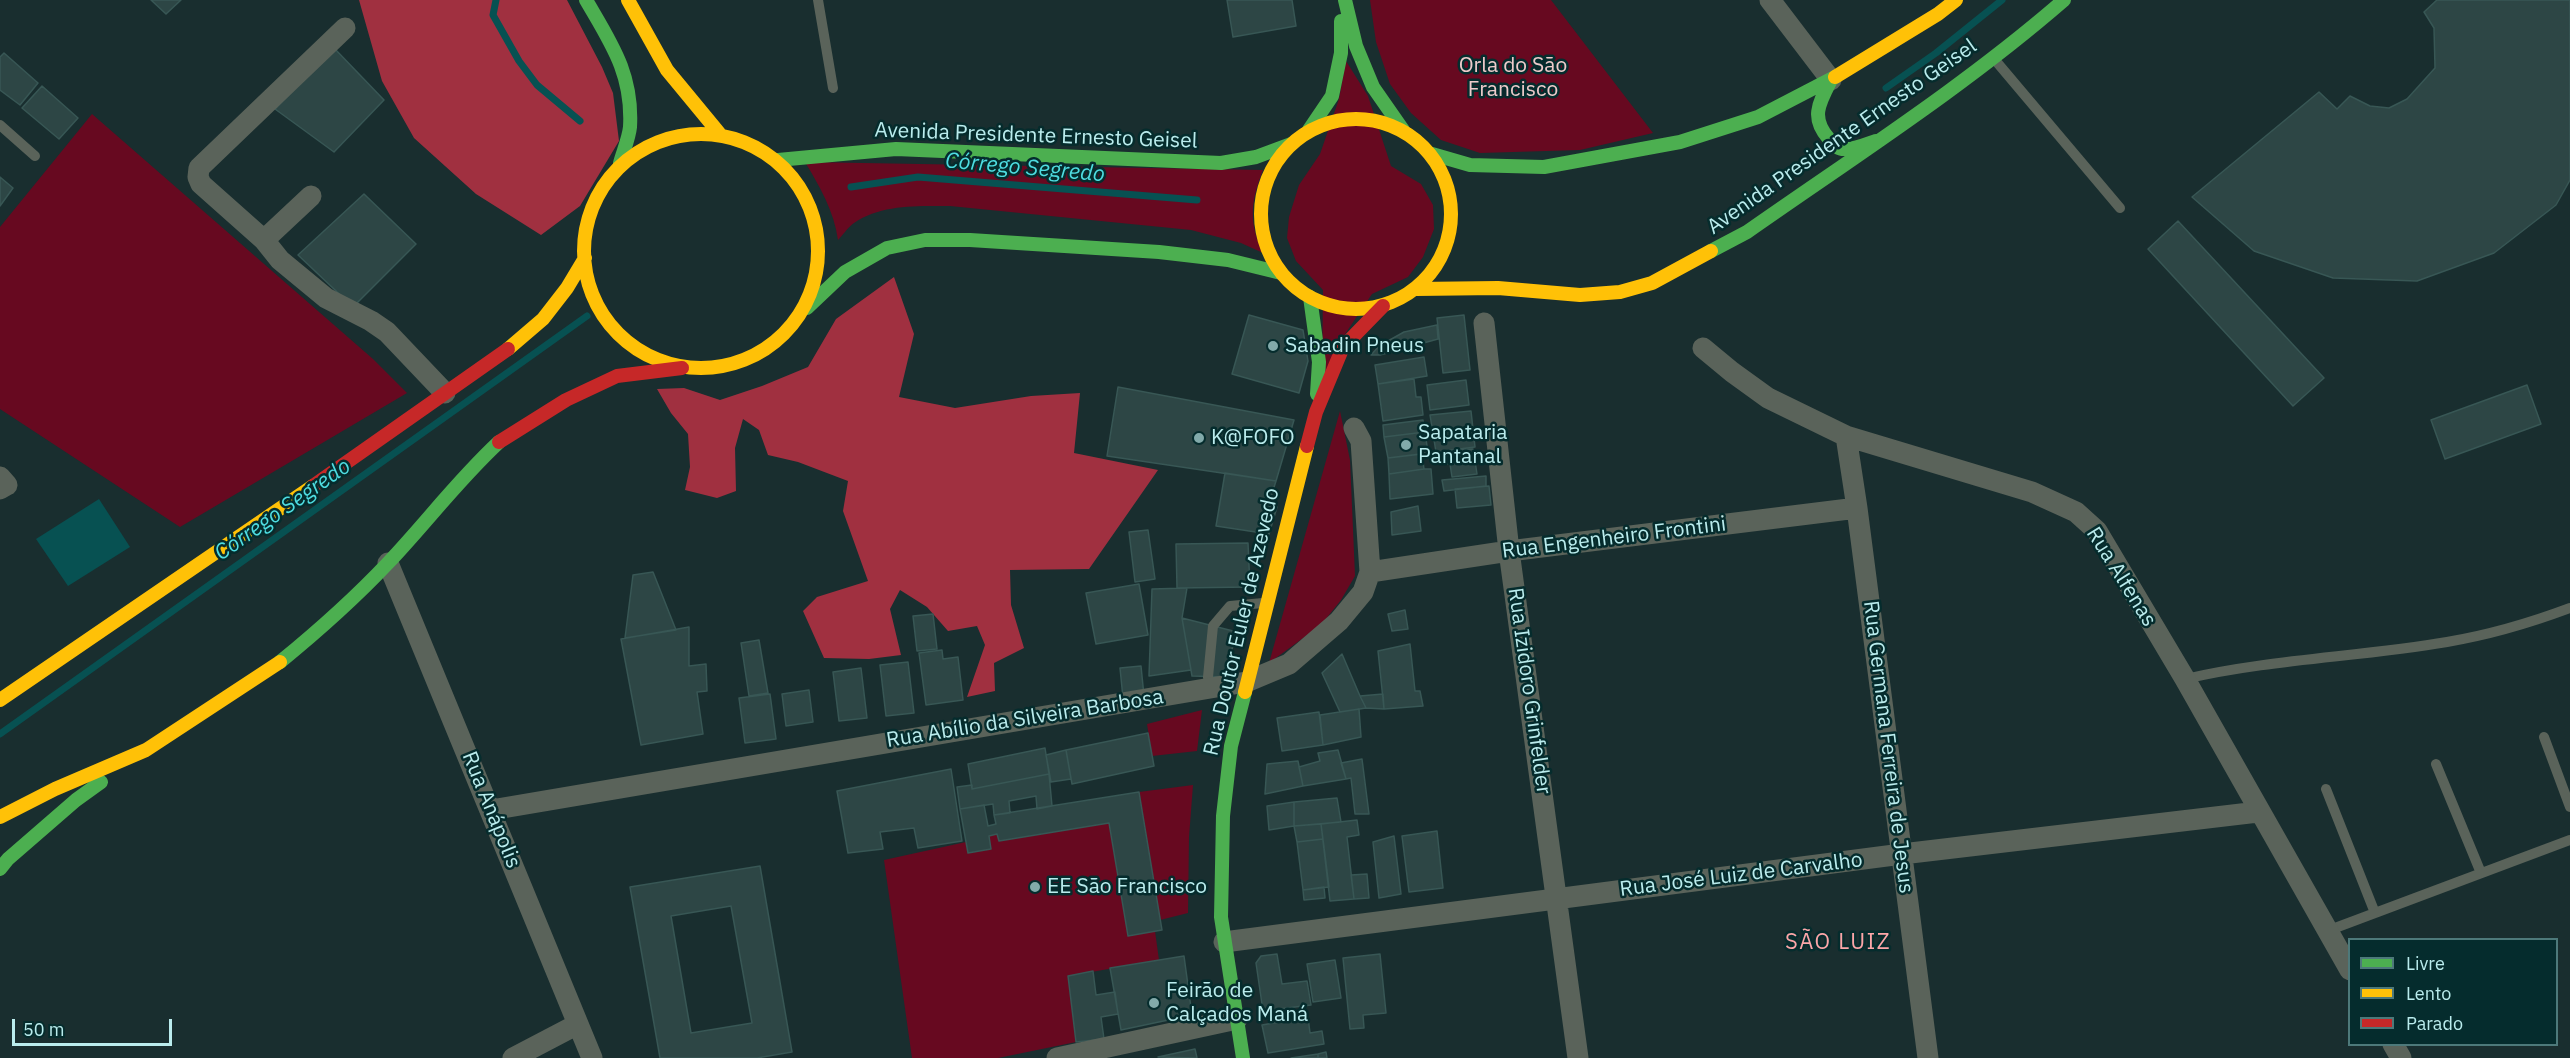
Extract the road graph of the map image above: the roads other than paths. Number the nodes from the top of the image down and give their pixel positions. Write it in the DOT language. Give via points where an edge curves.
graph roads {
  1 [pos="586,0"];
  2 [pos="628,0"];
  3 [pos="818,0"];
  4 [pos="1343,0"];
  5 [pos="1770,0"];
  6 [pos="1956,0"];
  7 [pos="2064,0"];
  8 [pos="345,28"];
  9 [pos="1993,58"];
  10 [pos="1831,80"];
  11 [pos="833,88"];
  12 [pos="0,124"];
  13 [pos="1310,130"];
  14 [pos="1403,130"];
  15 [pos="719,133"];
  16 [pos="1877,140"];
  17 [pos="1291,144"];
  18 [pos="1432,154"];
  19 [pos="35,156"];
  20 [pos="778,160"];
  21 [pos="620,163"];
  22 [pos="311,196"];
  23 [pos="2120,208"];
  24 [pos="264,240"];
  25 [pos="585,258"];
  26 [pos="1281,273"];
  27 [pos="1416,290"];
  28 [pos="1310,297"];
  29 [pos="1383,306"];
  30 [pos="805,309"];
  31 [pos="1484,323"];
  32 [pos="1704,348"];
  33 [pos="682,368"];
  34 [pos="445,393"];
  35 [pos="1316,412"];
  36 [pos="1353,428"];
  37 [pos="1846,436"];
  38 [pos="0,477"];
  39 [pos="0,489"];
  40 [pos="1857,508"];
  41 [pos="1509,551"];
  42 [pos="388,563"];
  43 [pos="1370,572"];
  44 [pos="1266,603"];
  45 [pos="2570,608"];
  46 [pos="46,668"];
  47 [pos="2185,679"];
  48 [pos="1246,682"];
  49 [pos="1210,688"];
  50 [pos="0,690"];
  51 [pos="0,700"];
  52 [pos="2544,737"];
  53 [pos="146,750"];
  54 [pos="2436,764"];
  55 [pos="2326,789"];
  56 [pos="2570,807"];
  57 [pos="491,810"];
  58 [pos="2258,812"];
  59 [pos="0,817"];
  60 [pos="2570,840"];
  61 [pos="1902,854"];
  62 [pos="0,869"];
  63 [pos="2481,873"];
  64 [pos="1558,898"];
  65 [pos="2375,913"];
  66 [pos="2327,931"];
  67 [pos="1224,942"];
  68 [pos="2348,968"];
  69 [pos="1237,1019"];
  70 [pos="578,1024"];
  71 [pos="513,1058"];
  72 [pos="592,1058"];
  73 [pos="1057,1058"];
  74 [pos="1244,1058"];
  75 [pos="1578,1058"];
  76 [pos="1928,1058"];
  1 -- 21 [label="main road" via="627,80 630,128"];
  2 -- 15 [label="main road" via="667,69"];
  3 -- 11 [label="lane"];
  4 -- 13 [label="main road" via="1341,52 1332,96"];
  4 -- 14 [label="main road" via="1372,87"];
  5 -- 10 [label="street"];
  6 -- 10 [label="main road"];
  7 -- 9 [label="main road, Avenida Presidente Ernesto Geisel"];
  8 -- 24 [label="street" via="199,168 201,184"];
  9 -- 16 [label="main road, Avenida Presidente Ernesto Geisel"];
  9 -- 23 [label="lane"];
  10 -- 16 [label="main road" via="1818,107 1819,126 1825,136 1846,150"];
  10 -- 18 [label="main road" via="1758,117 1680,142 1544,167 1470,165"];
  12 -- 19 [label="lane"];
  13 -- 14 [label="main road" via="1330,121 1368,118"];
  13 -- 17 [label="main road"];
  14 -- 18 [label="main road"];
  15 -- 20 [label="main road"];
  15 -- 21 [label="main road" via="672,136 650,143"];
  16 -- 27 [label="main road, Avenida Presidente Ernesto Geisel" via="1748,232 1652,283 1620,292 1580,295 1497,288"];
  17 -- 20 [label="main road, Avenida Presidente Ernesto Geisel" via="1256,157 1221,163 896,149"];
  17 -- 26 [label="main road" via="1272,166 1261,202 1264,239"];
  18 -- 27 [label="main road" via="1449,188 1452,225 1440,261"];
  20 -- 30 [label="main road" via="811,204 820,257"];
  21 -- 25 [label="main road" via="596,196 584,236"];
  22 -- 24 [label="street"];
  24 -- 34 [label="street" via="280,260 326,298 387,332"];
  25 -- 33 [label="main road" via="587,281 606,321 640,352"];
  25 -- 34 [label="main road" via="543,319 502,354"];
  26 -- 28 [label="main road"];
  26 -- 30 [label="main road" via="1228,260 1159,252 925,240 887,249 845,272"];
  27 -- 29 [label="main road"];
  28 -- 29 [label="main road" via="1345,309"];
  28 -- 35 [label="main road" via="1319,362"];
  29 -- 35 [label="main road" via="1343,347"];
  30 -- 33 [label="main road" via="788,333 766,351 711,369"];
  31 -- 41 [label="street, Rua Izidoro Grinfelder"];
  32 -- 37 [label="street, Rua Alfenas" via="1768,398"];
  33 -- 42 [label="main road" via="617,376 566,400 501,441 465,474"];
  34 -- 46 [label="main road"];
  35 -- 44 [label="main road, Rua Doutor Euler de Azevedo"];
  36 -- 43 [label="street, Rua Abílio da Silveira Barbosa" via="1361,441"];
  37 -- 40 [label="street, Rua Germana Ferreira de Jesus"];
  37 -- 47 [label="street, Rua Alfenas" via="2032,492 2076,512 2097,531"];
  38 -- 39 [label="street" via="7,485"];
  40 -- 41 [label="street, Rua Engenheiro Frontini"];
  40 -- 61 [label="street, Rua Germana Ferreira de Jesus"];
  41 -- 43 [label="street, Rua Engenheiro Frontini"];
  41 -- 64 [label="street, Rua Izidoro Grinfelder"];
  42 -- 53 [label="main road" via="336,616 270,671"];
  42 -- 57 [label="street, Rua Anápolis"];
  43 -- 48 [label="street, Rua Abílio da Silveira Barbosa" via="1363,592 1339,621 1289,664"];
  44 -- 48 [label="main road, Rua Doutor Euler de Azevedo"];
  44 -- 49 [label="lane" via="1230,606 1213,626"];
  45 -- 47 [label="lane" via="2521,626 2448,642 2227,669"];
  46 -- 50 [label="main road"];
  46 -- 51 [label="main road"];
  47 -- 58 [label="street, Rua Alfenas"];
  48 -- 49 [label="street, Rua Abílio da Silveira Barbosa"];
  48 -- 67 [label="main road, Rua Doutor Euler de Azevedo" via="1231,746 1223,816 1220,888"];
  49 -- 57 [label="street, Rua Abílio da Silveira Barbosa"];
  52 -- 56 [label="lane"];
  53 -- 59 [label="main road"];
  53 -- 62 [label="main road" via="76,800"];
  54 -- 63 [label="lane"];
  55 -- 65 [label="lane"];
  57 -- 70 [label="street, Rua Anápolis"];
  58 -- 61 [label="street, Rua José Luiz de Carvalho"];
  58 -- 66 [label="street, Rua Alfenas"];
  60 -- 63 [label="lane"];
  61 -- 64 [label="street, Rua José Luiz de Carvalho"];
  61 -- 76 [label="street, Rua Germana Ferreira de Jesus"];
  63 -- 65 [label="lane"];
  64 -- 67 [label="street, Rua José Luiz de Carvalho"];
  64 -- 75 [label="street, Rua Izidoro Grinfelder"];
  65 -- 66 [label="lane"];
  66 -- 68 [label="street, Rua Alfenas"];
  67 -- 69 [label="main road, Rua Doutor Euler de Azevedo"];
  69 -- 73 [label="street"];
  69 -- 74 [label="main road, Rua Doutor Euler de Azevedo"];
  70 -- 71 [label="street"];
  70 -- 72 [label="street, Rua Anápolis"];
}
